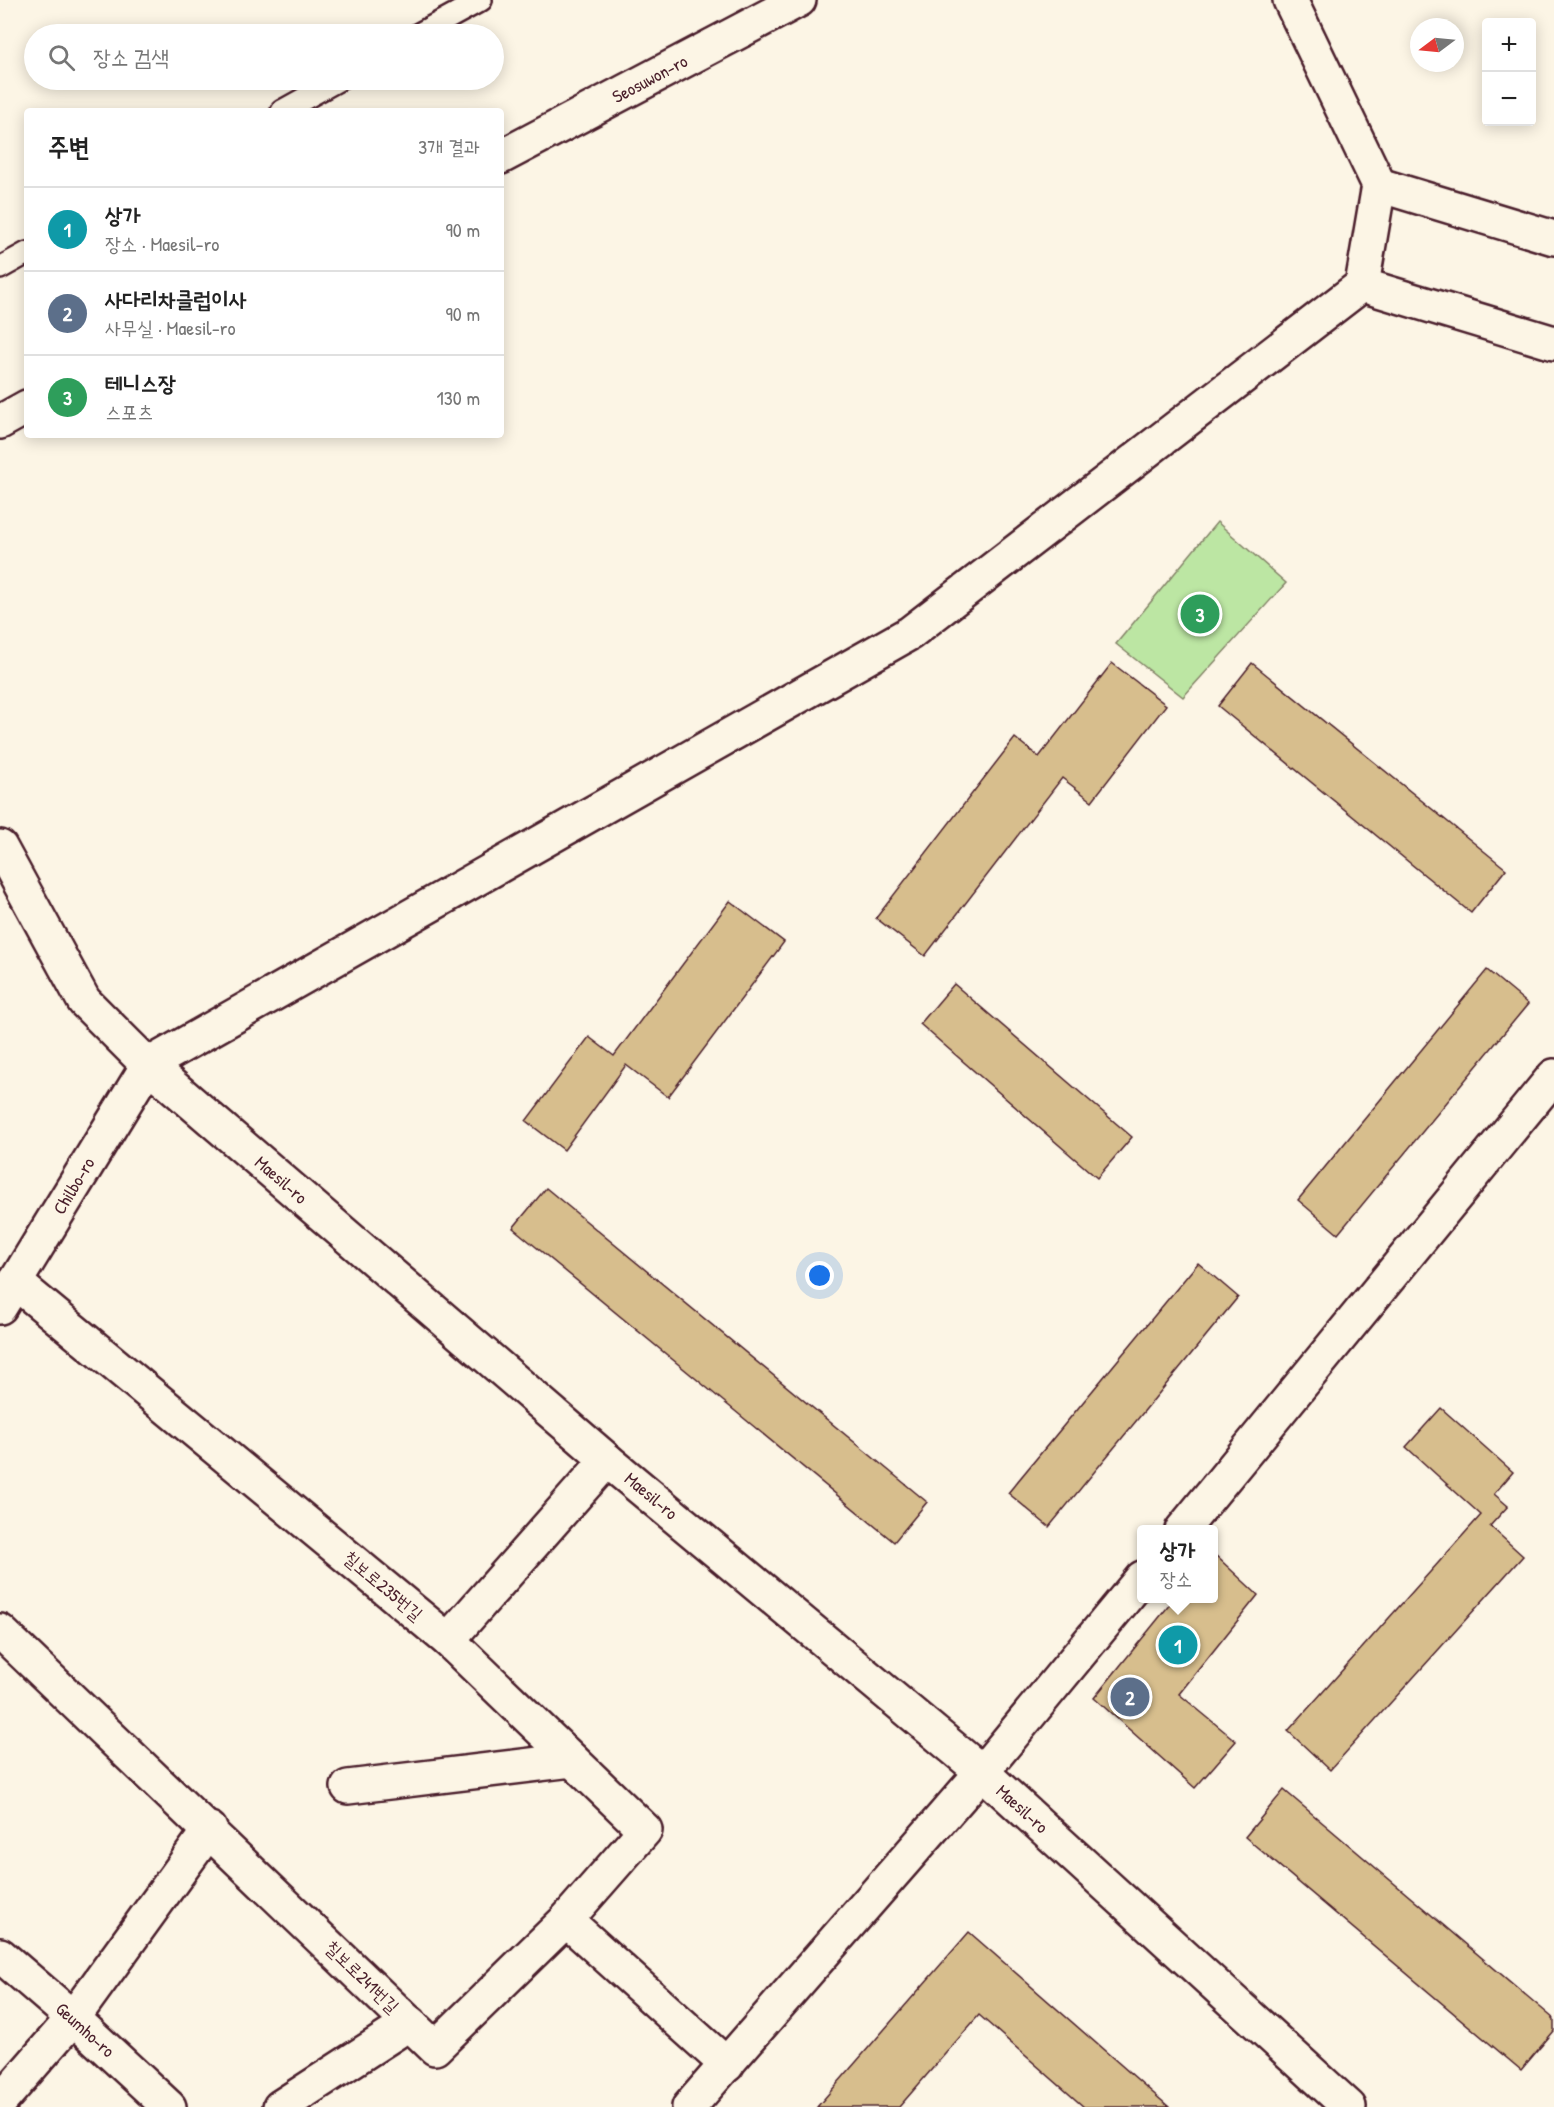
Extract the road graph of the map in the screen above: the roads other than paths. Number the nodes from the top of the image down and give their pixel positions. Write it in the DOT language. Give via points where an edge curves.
graph roads {
  1 [pos="482,0"];
  2 [pos="799,0"];
  3 [pos="1290,0"];
  4 [pos="438,24"];
  5 [pos="320,90"];
  6 [pos="287,108"];
  7 [pos="504,155"];
  8 [pos="1378,185"];
  9 [pos="1554,238"];
  10 [pos="24,254"];
  11 [pos="0,267"];
  12 [pos="1362,285"];
  13 [pos="1554,343"];
  14 [pos="24,409"];
  15 [pos="0,422"];
  16 [pos="0,847"];
  17 [pos="148,1065"];
  18 [pos="1554,1076"];
  19 [pos="7,1294"];
  20 [pos="607,1460"];
  21 [pos="1186,1525"];
  22 [pos="1137,1584"];
  23 [pos="0,1631"];
  24 [pos="448,1640"];
  25 [pos="572,1760"];
  26 [pos="982,1772"];
  27 [pos="348,1787"];
  28 [pos="210,1829"];
  29 [pos="566,1920"];
  30 [pos="0,1955"];
  31 [pos="73,2018"];
  32 [pos="410,2023"];
  33 [pos="727,2065"];
  34 [pos="0,2102"];
  35 [pos="169,2107"];
  36 [pos="280,2107"];
  37 [pos="689,2107"];
  38 [pos="1348,2107"];
  1 -- 4 [label="lane"];
  2 -- 7 [label="street, Seosuwon-ro"];
  3 -- 8 [label="street"];
  5 -- 6 [label="lane"];
  8 -- 9 [label="street"];
  8 -- 12 [label="street"];
  10 -- 11 [label="lane"];
  12 -- 13 [label="street"];
  12 -- 17 [label="street" via="910,633"];
  14 -- 15 [label="street"];
  16 -- 17 [label="street, Maesil-ro" via="84,1001"];
  17 -- 19 [label="street, Chilbo-ro"];
  17 -- 20 [label="street, Maesil-ro"];
  18 -- 21 [label="street"];
  19 -- 24 [label="street, 칠보로235번길"];
  20 -- 24 [label="street"];
  20 -- 26 [label="street, Maesil-ro"];
  22 -- 26 [label="street"];
  23 -- 28 [label="street, 칠보로241번길"];
  24 -- 25 [label="street, 칠보로235번길"];
  25 -- 27 [label="street"];
  25 -- 29 [label="street, 칠보로235번길" via="645,1830"];
  26 -- 33 [label="street"];
  26 -- 38 [label="street, Maesil-ro"];
  28 -- 31 [label="street"];
  28 -- 32 [label="street, 칠보로241번길"];
  29 -- 32 [label="street, 칠보로241번길" via="435,2048"];
  29 -- 33 [label="street"];
  30 -- 31 [label="street, Geumho-ro"];
  31 -- 34 [label="street"];
  31 -- 35 [label="street, Geumho-ro"];
  32 -- 36 [label="street"];
  33 -- 37 [label="street"];
}
